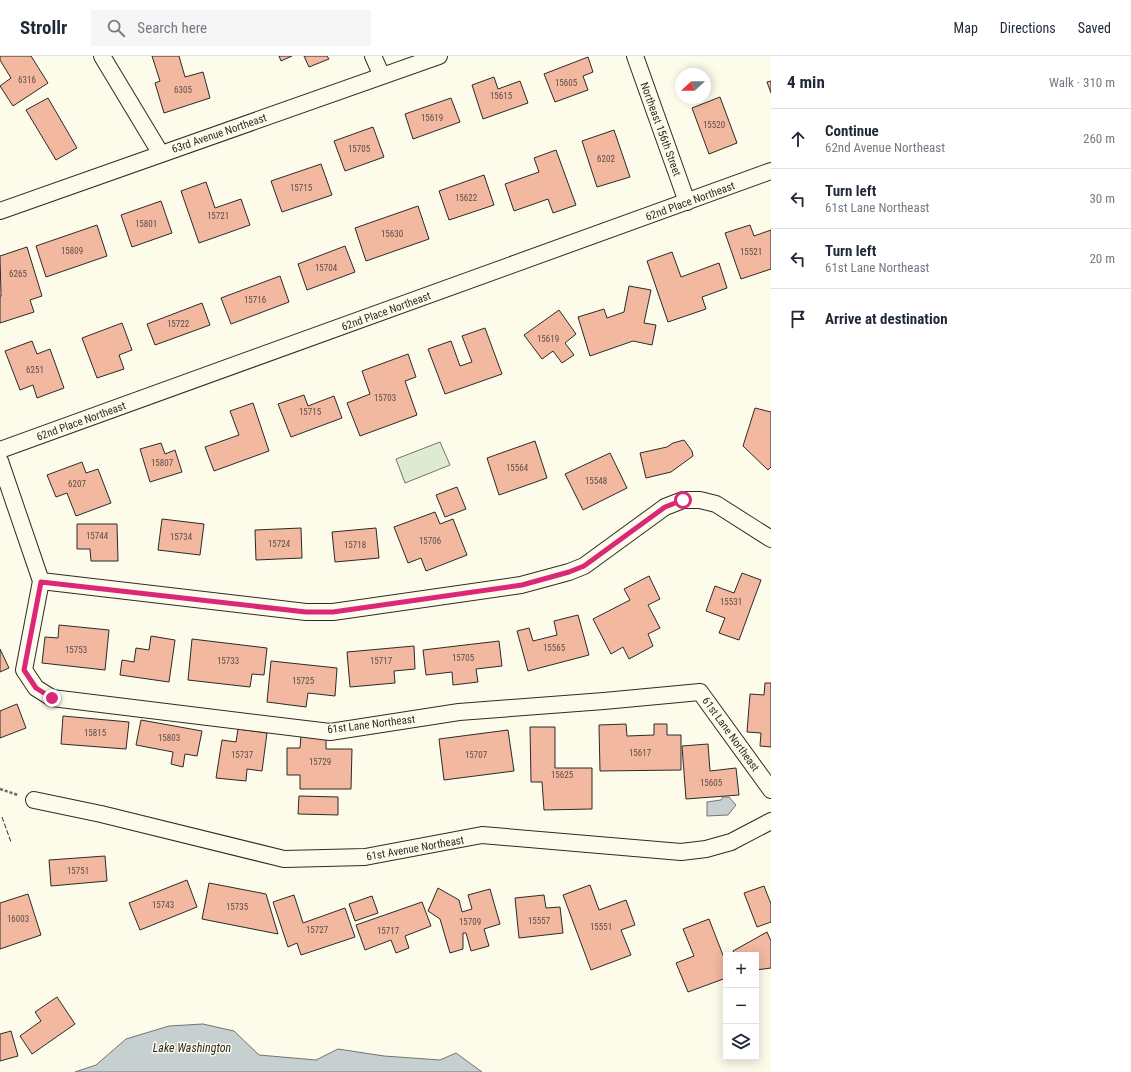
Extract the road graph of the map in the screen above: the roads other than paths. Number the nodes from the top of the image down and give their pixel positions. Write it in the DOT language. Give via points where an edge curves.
graph roads {
  1 [pos="102,56"];
  2 [pos="373,56"];
  3 [pos="439,56"];
  4 [pos="635,56"];
  5 [pos="382,76"];
  6 [pos="161,154"];
  7 [pos="771,171"];
  8 [pos="687,202"];
  9 [pos="0,211"];
  10 [pos="0,450"];
  11 [pos="0,461"];
  12 [pos="771,539"];
  13 [pos="41,582"];
  14 [pos="771,790"];
  15 [pos="34,800"];
  16 [pos="771,821"];
  1 -- 6 [label="street"];
  2 -- 5 [label="street"];
  3 -- 5 [label="street, 63rd Avenue Northeast"];
  4 -- 8 [label="street, Northeast 156th Street"];
  5 -- 6 [label="street, 63rd Avenue Northeast"];
  6 -- 9 [label="street, 63rd Avenue Northeast"];
  7 -- 8 [label="street, 62nd Place Northeast"];
  8 -- 10 [label="street, 62nd Place Northeast"];
  11 -- 13 [label="street"];
  12 -- 13 [label="street" via="716,504 700,500 683,500 665,507 584,566 569,572 522,585 333,612 306,612"];
  13 -- 14 [label="street, 61st Lane Northeast" via="24,670 36,688 52,698 330,732 459,712 700,692"];
  15 -- 16 [label="street, 61st Avenue Northeast" via="284,859 365,858 482,835 681,852 731,842"];
}
